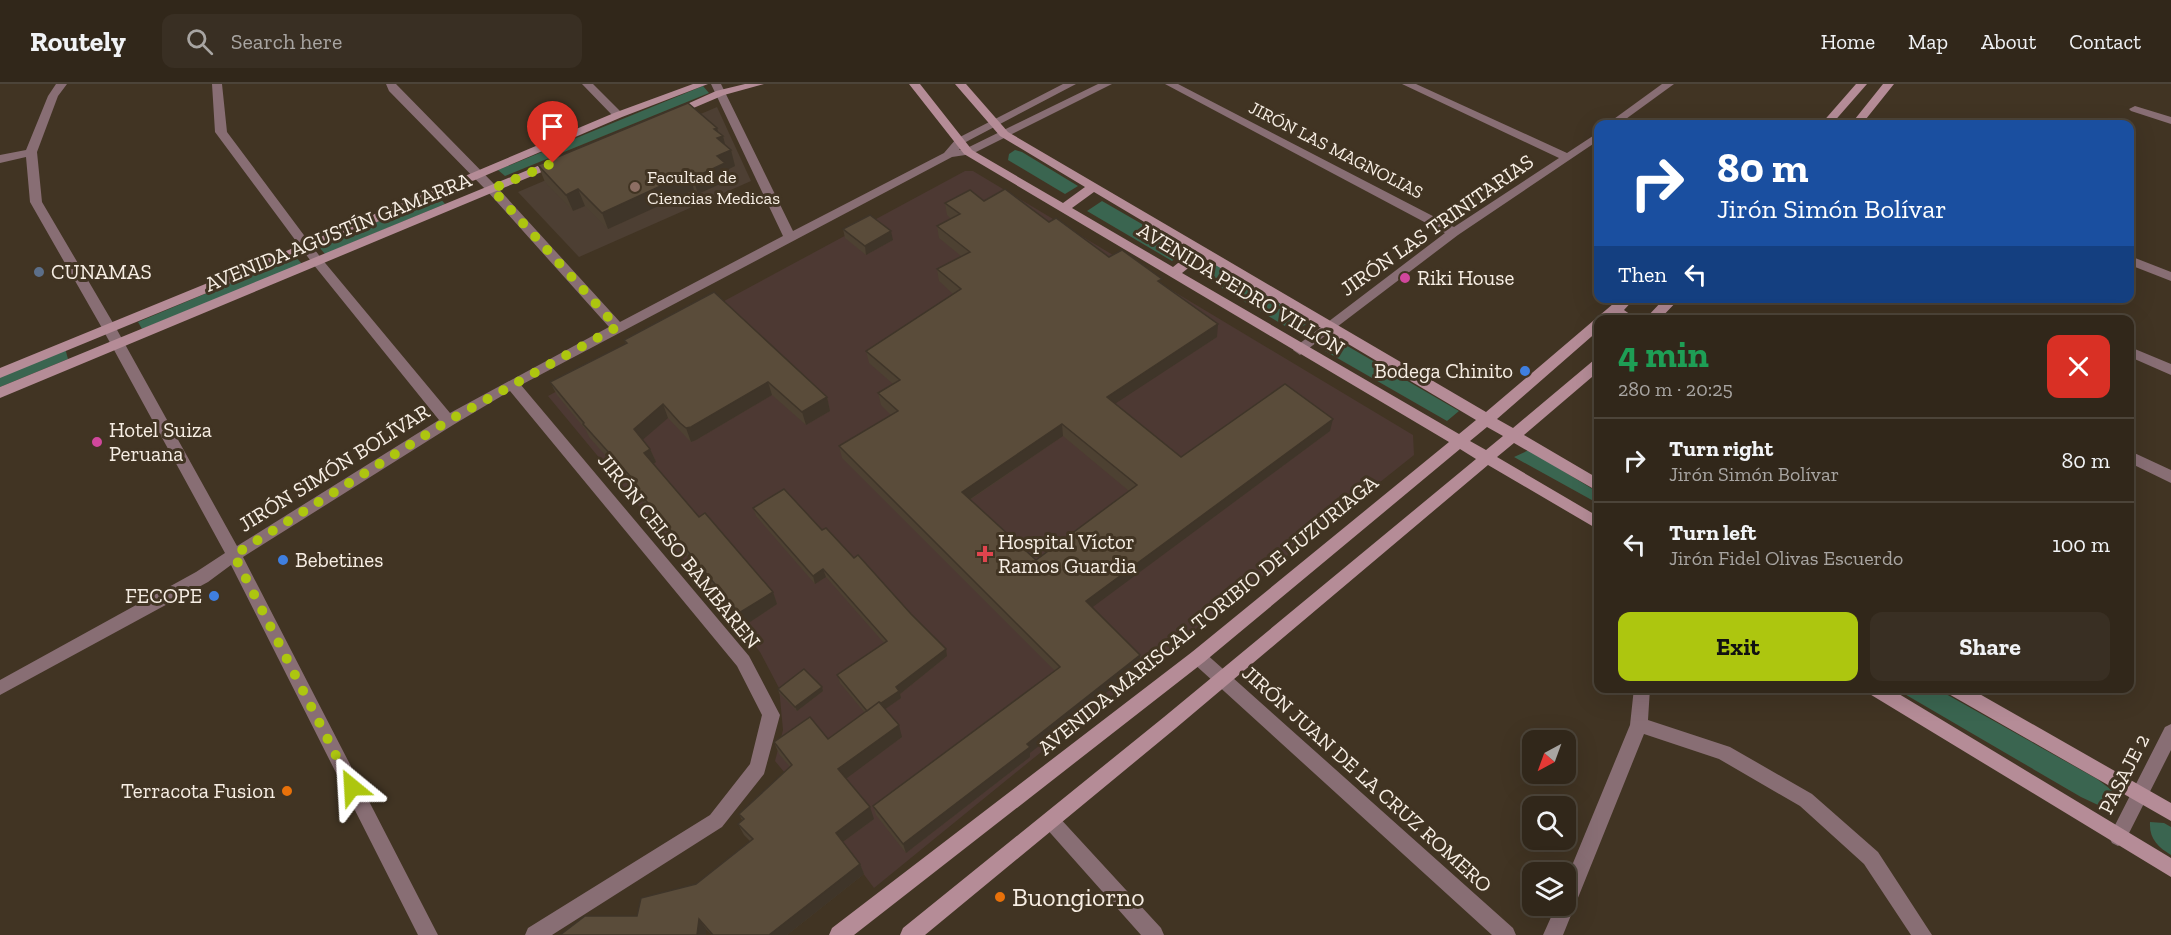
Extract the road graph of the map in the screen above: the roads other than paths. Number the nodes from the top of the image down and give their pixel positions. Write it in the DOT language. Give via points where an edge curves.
graph roads {
  1 [pos="62,84"];
  2 [pos="217,84"];
  3 [pos="391,84"];
  4 [pos="587,84"];
  5 [pos="703,84"];
  6 [pos="759,84"];
  7 [pos="914,84"];
  8 [pos="960,84"];
  9 [pos="1071,84"];
  10 [pos="1107,84"];
  11 [pos="1170,84"];
  12 [pos="1407,84"];
  13 [pos="1862,84"];
  14 [pos="1889,84"];
  15 [pos="1664,85"];
  16 [pos="718,89"];
  17 [pos="2135,109"];
  18 [pos="618,115"];
  19 [pos="656,120"];
  20 [pos="1617,120"];
  21 [pos="1830,120"];
  22 [pos="1859,120"];
  23 [pos="2171,121"];
  24 [pos="993,122"];
  25 [pos="1004,134"];
  26 [pos="1594,139"];
  27 [pos="964,147"];
  28 [pos="31,152"];
  29 [pos="569,157"];
  30 [pos="1568,158"];
  31 [pos="0,159"];
  32 [pos="478,175"];
  33 [pos="1093,187"];
  34 [pos="492,189"];
  35 [pos="1062,208"];
  36 [pos="1454,232"];
  37 [pos="790,238"];
  38 [pos="306,247"];
  39 [pos="1202,251"];
  40 [pos="317,261"];
  41 [pos="2134,262"];
  42 [pos="1172,274"];
  43 [pos="2171,277"];
  44 [pos="1623,303"];
  45 [pos="1669,303"];
  46 [pos="1614,310"];
  47 [pos="1608,315"];
  48 [pos="1623,315"];
  49 [pos="1655,315"];
  50 [pos="1330,326"];
  51 [pos="617,327"];
  52 [pos="1594,327"];
  53 [pos="109,328"];
  54 [pos="117,344"];
  55 [pos="1300,350"];
  56 [pos="2134,354"];
  57 [pos="1594,367"];
  58 [pos="2171,370"];
  59 [pos="0,373"];
  60 [pos="512,384"];
  61 [pos="0,393"];
  62 [pos="1487,419"];
  63 [pos="448,421"];
  64 [pos="1514,435"];
  65 [pos="1458,443"];
  66 [pos="1486,459"];
  67 [pos="2134,460"];
  68 [pos="2171,477"];
  69 [pos="1594,483"];
  70 [pos="1594,521"];
  71 [pos="234,555"];
  72 [pos="1198,657"];
  73 [pos="1222,679"];
  74 [pos="0,688"];
  75 [pos="1642,693"];
  76 [pos="1882,693"];
  77 [pos="1962,693"];
  78 [pos="1639,725"];
  79 [pos="2171,732"];
  80 [pos="2139,794"];
  81 [pos="2171,813"];
  82 [pos="1051,821"];
  83 [pos="2118,837"];
  84 [pos="2171,868"];
  85 [pos="1576,878"];
  86 [pos="1561,916"];
  87 [pos="428,935"];
  88 [pos="535,935"];
  89 [pos="839,935"];
  90 [pos="910,935"];
  91 [pos="1154,935"];
  92 [pos="1506,935"];
  93 [pos="1553,935"];
  94 [pos="1922,935"];
  1 -- 28 [label="street"];
  2 -- 38 [label="street" via="221,132"];
  3 -- 32 [label="street"];
  4 -- 18 [label="street"];
  5 -- 18 [label="main road, AVENIDA AGUSTÍN GAMARRA"];
  6 -- 16 [label="main road"];
  7 -- 27 [label="main road, AVENIDA PEDRO VILLÓN"];
  8 -- 24 [label="main road, AVENIDA PEDRO VILLÓN"];
  9 -- 24 [label="street, JIRÓN SIMÓN BOLÍVAR"];
  10 -- 25 [label="street, JIRÓN SIMÓN BOLÍVAR"];
  11 -- 36 [label="street, JIRÓN LAS MAGNOLIAS"];
  12 -- 30 [label="street"];
  13 -- 21 [label="main road"];
  14 -- 22 [label="main road"];
  15 -- 20 [label="street"];
  16 -- 19 [label="main road"];
  16 -- 37 [label="street"];
  17 -- 23 [label="street"];
  18 -- 32 [label="main road, AVENIDA AGUSTÍN GAMARRA"];
  24 -- 25 [label="main road, AVENIDA PEDRO VILLÓN"];
  24 -- 27 [label="street, JIRÓN SIMÓN BOLÍVAR"];
  25 -- 27 [label="street, JIRÓN SIMÓN BOLÍVAR"];
  25 -- 33 [label="main road, AVENIDA PEDRO VILLÓN"];
  26 -- 30 [label="street, JIRÓN LAS TRINITARIAS"];
  27 -- 35 [label="main road, AVENIDA PEDRO VILLÓN"];
  27 -- 37 [label="street, JIRÓN SIMÓN BOLÍVAR"];
  28 -- 31 [label="street"];
  28 -- 53 [label="street" via="36,202"];
  29 -- 34 [label="main road, AVENIDA AGUSTÍN GAMARRA"];
  30 -- 36 [label="street, JIRÓN LAS TRINITARIAS"];
  32 -- 34 [label="street"];
  32 -- 38 [label="main road, AVENIDA AGUSTÍN GAMARRA"];
  33 -- 35 [label="main road"];
  33 -- 39 [label="main road, AVENIDA PEDRO VILLÓN"];
  34 -- 40 [label="main road, AVENIDA AGUSTÍN GAMARRA"];
  34 -- 51 [label="street"];
  35 -- 42 [label="main road, AVENIDA PEDRO VILLÓN"];
  36 -- 50 [label="street, JIRÓN LAS TRINITARIAS"];
  37 -- 51 [label="street, JIRÓN SIMÓN BOLÍVAR"];
  38 -- 40 [label="street"];
  38 -- 53 [label="main road, AVENIDA AGUSTÍN GAMARRA"];
  39 -- 42 [label="main road"];
  39 -- 50 [label="main road, AVENIDA PEDRO VILLÓN"];
  40 -- 54 [label="main road, AVENIDA AGUSTÍN GAMARRA"];
  40 -- 63 [label="street"];
  41 -- 43 [label="street"];
  42 -- 55 [label="main road, AVENIDA PEDRO VILLÓN"];
  44 -- 46 [label="main road"];
  45 -- 49 [label="main road"];
  46 -- 47 [label="main road"];
  46 -- 48 [label="main road"];
  50 -- 55 [label="street, JIRÓN LAS TRINITARIAS"];
  50 -- 62 [label="main road, AVENIDA PEDRO VILLÓN"];
  51 -- 60 [label="street, JIRÓN SIMÓN BOLÍVAR"];
  52 -- 62 [label="main road, AVENIDA MARISCAL TORIBIO DE LUZURIAGA"];
  53 -- 54 [label="street"];
  53 -- 59 [label="main road, AVENIDA AGUSTÍN GAMARRA"];
  54 -- 61 [label="main road, AVENIDA AGUSTÍN GAMARRA"];
  54 -- 71 [label="street"];
  55 -- 65 [label="main road, AVENIDA PEDRO VILLÓN"];
  56 -- 58 [label="street"];
  57 -- 64 [label="main road"];
  60 -- 63 [label="street, JIRÓN SIMÓN BOLÍVAR"];
  60 -- 88 [label="street, JIRÓN CELSO BAMBAREN" via="742,661 771,715 758,768 716,821"];
  62 -- 64 [label="main road, AVENIDA PEDRO VILLÓN"];
  62 -- 65 [label="main road, AVENIDA MARISCAL TORIBIO DE LUZURIAGA"];
  63 -- 71 [label="street, JIRÓN SIMÓN BOLÍVAR"];
  64 -- 66 [label="main road"];
  64 -- 69 [label="main road, AVENIDA PEDRO VILLÓN"];
  65 -- 66 [label="main road, AVENIDA PEDRO VILLÓN"];
  65 -- 72 [label="main road, AVENIDA MARISCAL TORIBIO DE LUZURIAGA"];
  66 -- 70 [label="main road, AVENIDA PEDRO VILLÓN"];
  66 -- 73 [label="main road"];
  67 -- 68 [label="street"];
  71 -- 74 [label="street, JIRÓN SIMÓN BOLÍVAR" via="202,578"];
  71 -- 87 [label="street"];
  72 -- 73 [label="street, JIRÓN JUAN DE LA CRUZ ROMERO"];
  72 -- 89 [label="main road, AVENIDA MARISCAL TORIBIO DE LUZURIAGA"];
  73 -- 82 [label="main road"];
  73 -- 92 [label="street, JIRÓN JUAN DE LA CRUZ ROMERO"];
  75 -- 78 [label="street"];
  76 -- 83 [label="main road"];
  77 -- 80 [label="main road"];
  78 -- 85 [label="street"];
  78 -- 94 [label="street" via="1724,753 1806,800 1871,858"];
  79 -- 80 [label="street, PASAJE 2"];
  80 -- 81 [label="main road"];
  80 -- 83 [label="street, PASAJE 2"];
  82 -- 90 [label="main road"];
  82 -- 91 [label="street"];
  83 -- 84 [label="main road"];
  86 -- 93 [label="street"];
}
